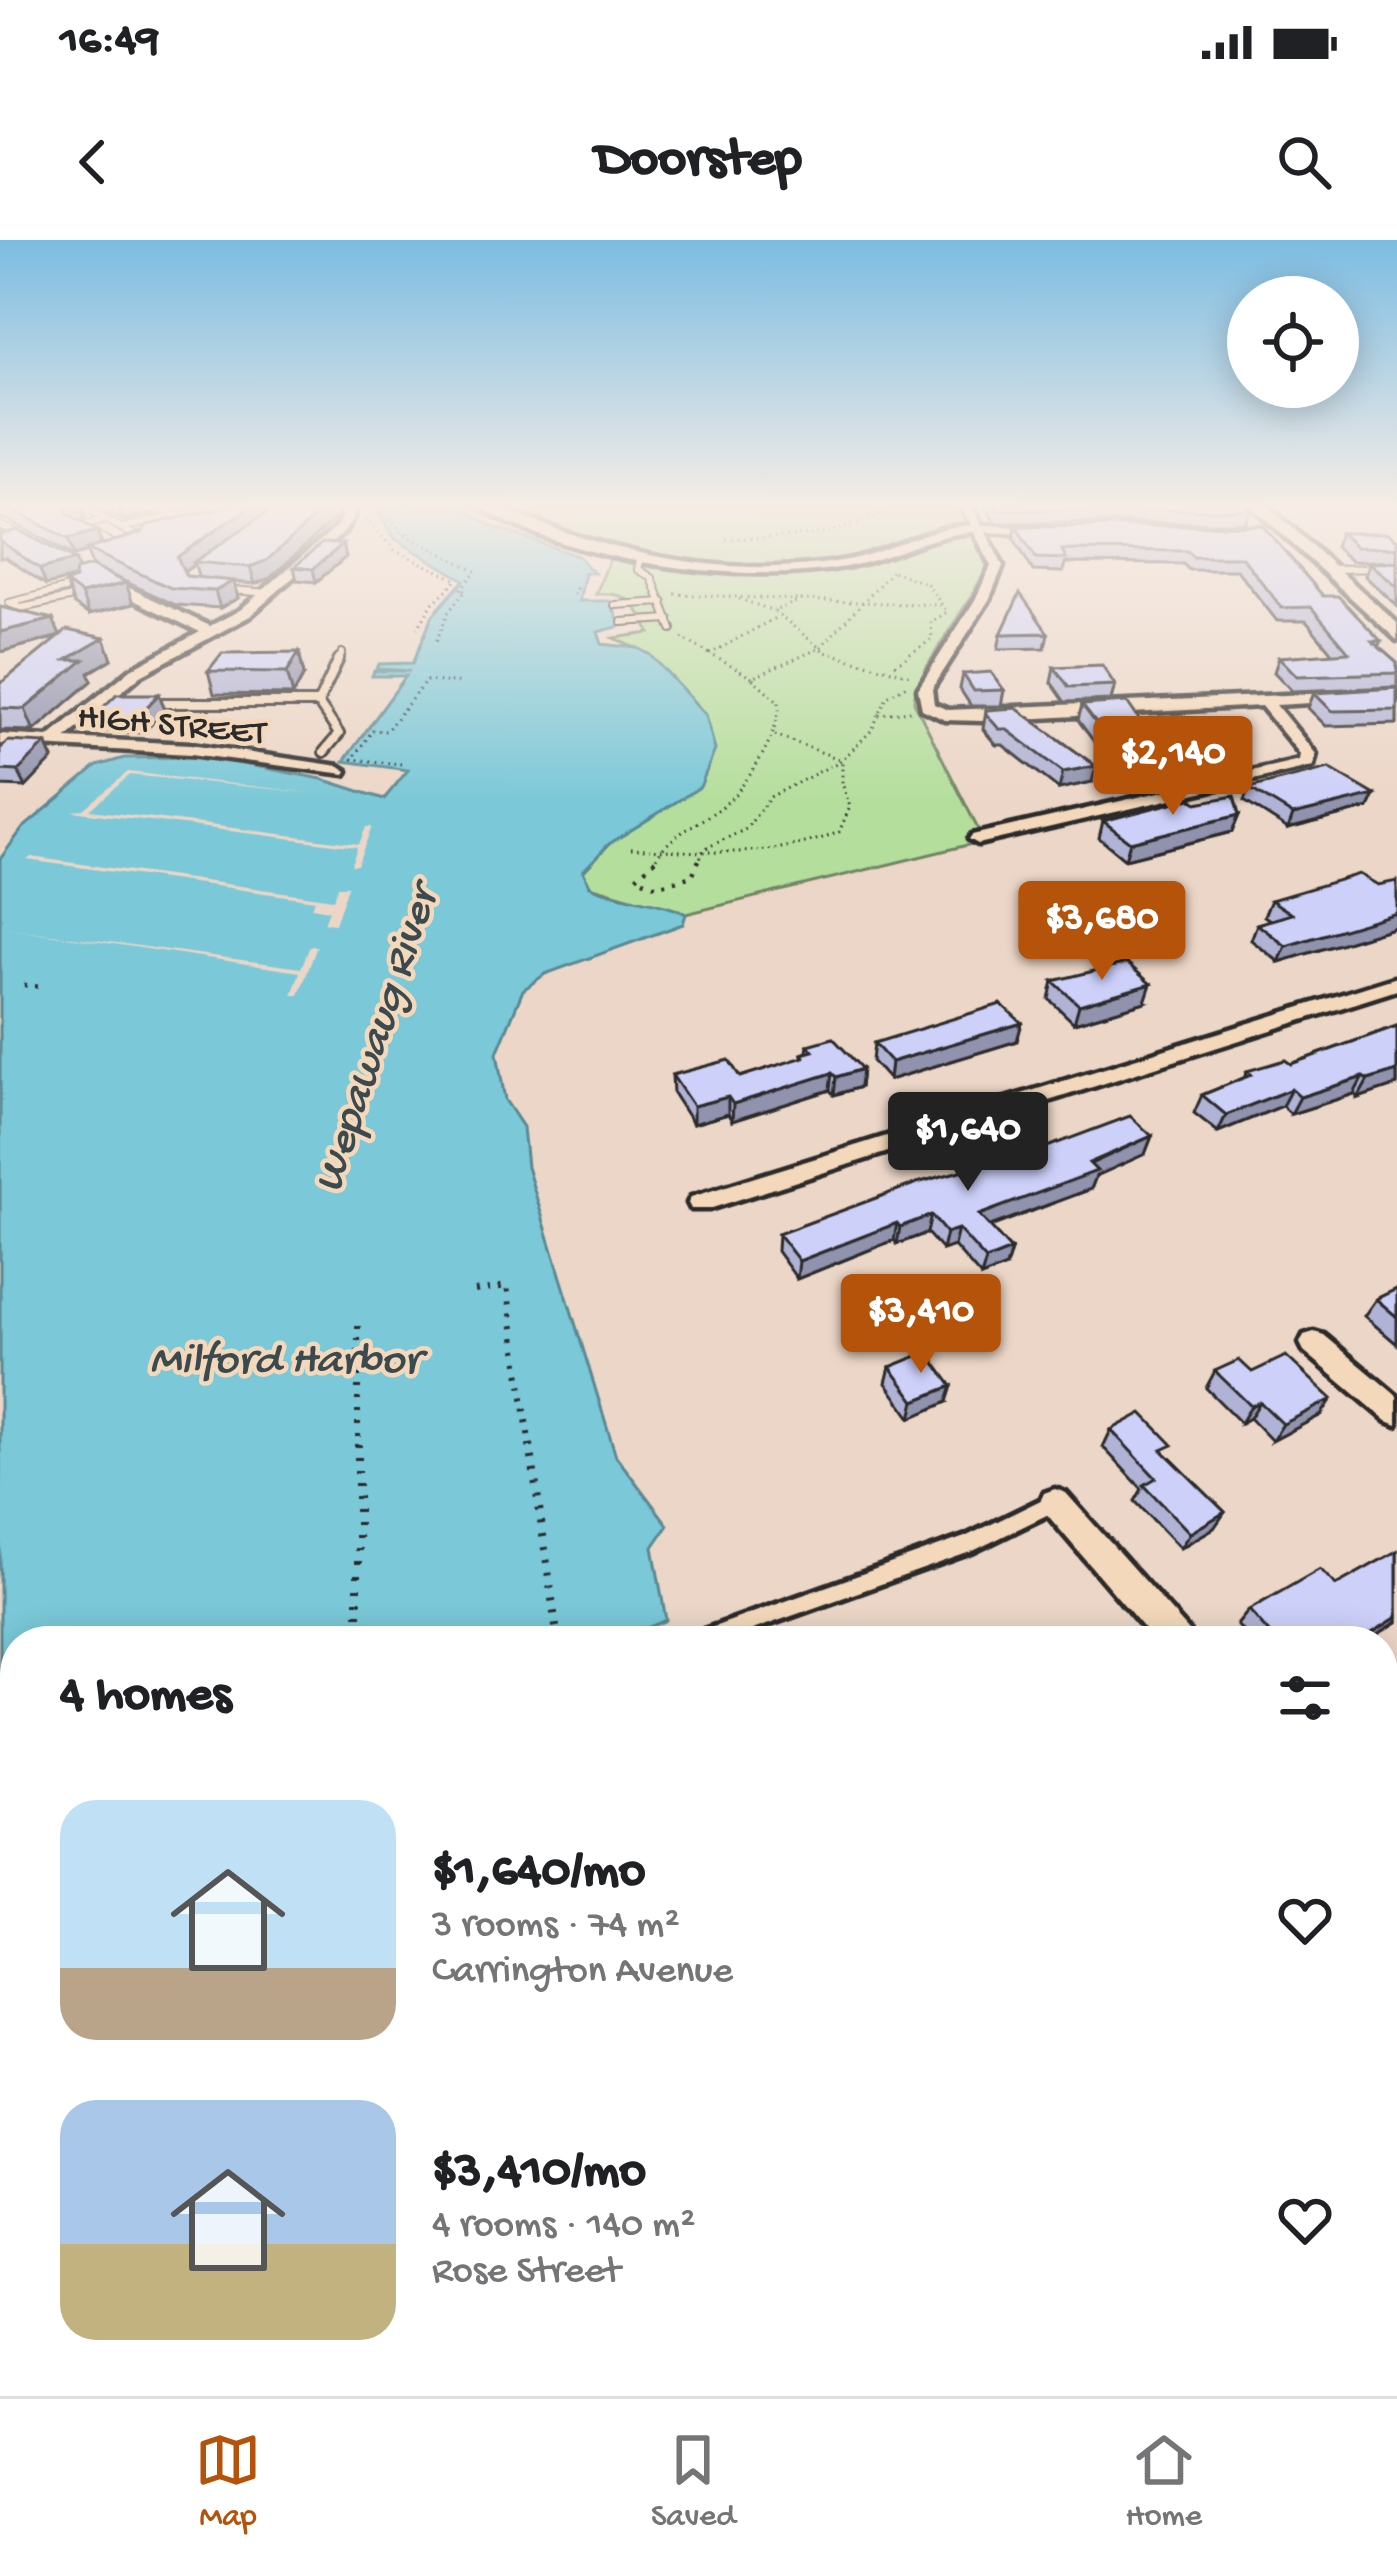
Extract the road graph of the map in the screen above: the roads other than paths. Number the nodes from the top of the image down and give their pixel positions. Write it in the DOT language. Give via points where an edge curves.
graph roads {
  1 [pos="10,604"];
  2 [pos="42,604"];
  3 [pos="152,604"];
  4 [pos="253,604"];
  5 [pos="980,604"];
  6 [pos="1365,604"];
  7 [pos="664,606"];
  8 [pos="672,629"];
  9 [pos="213,633"];
  10 [pos="1397,634"];
  11 [pos="342,653"];
  12 [pos="1397,694"];
  13 [pos="1265,700"];
  14 [pos="134,703"];
  15 [pos="318,703"];
  16 [pos="7,740"];
  17 [pos="53,741"];
  18 [pos="324,752"];
  19 [pos="0,753"];
  20 [pos="339,771"];
  21 [pos="978,839"];
  22 [pos="1397,982"];
  23 [pos="700,1203"];
  24 [pos="1314,1343"];
  25 [pos="1397,1413"];
  26 [pos="1055,1502"];
  27 [pos="733,1626"];
  28 [pos="1163,1626"];
  1 -- 2 [label="lane"];
  3 -- 9 [label="street"];
  4 -- 9 [label="street"];
  5 -- 13 [label="street" via="925,689 927,707 937,713"];
  6 -- 10 [label="main road"];
  7 -- 7 [label="lane" via="619,614"];
  7 -- 8 [label="lane"];
  9 -- 17 [label="street" via="144,667"];
  11 -- 15 [label="lane"];
  12 -- 13 [label="street"];
  13 -- 21 [label="street" via="1307,763"];
  14 -- 15 [label="lane"];
  15 -- 18 [label="lane" via="339,734"];
  16 -- 17 [label="street, HIGH STREET"];
  16 -- 19 [label="lane"];
  17 -- 20 [label="street, HIGH STREET" via="216,752"];
  22 -- 23 [label="street"];
  24 -- 25 [label="street"];
  26 -- 27 [label="lane" via="1001,1534"];
  26 -- 28 [label="street"];
}
